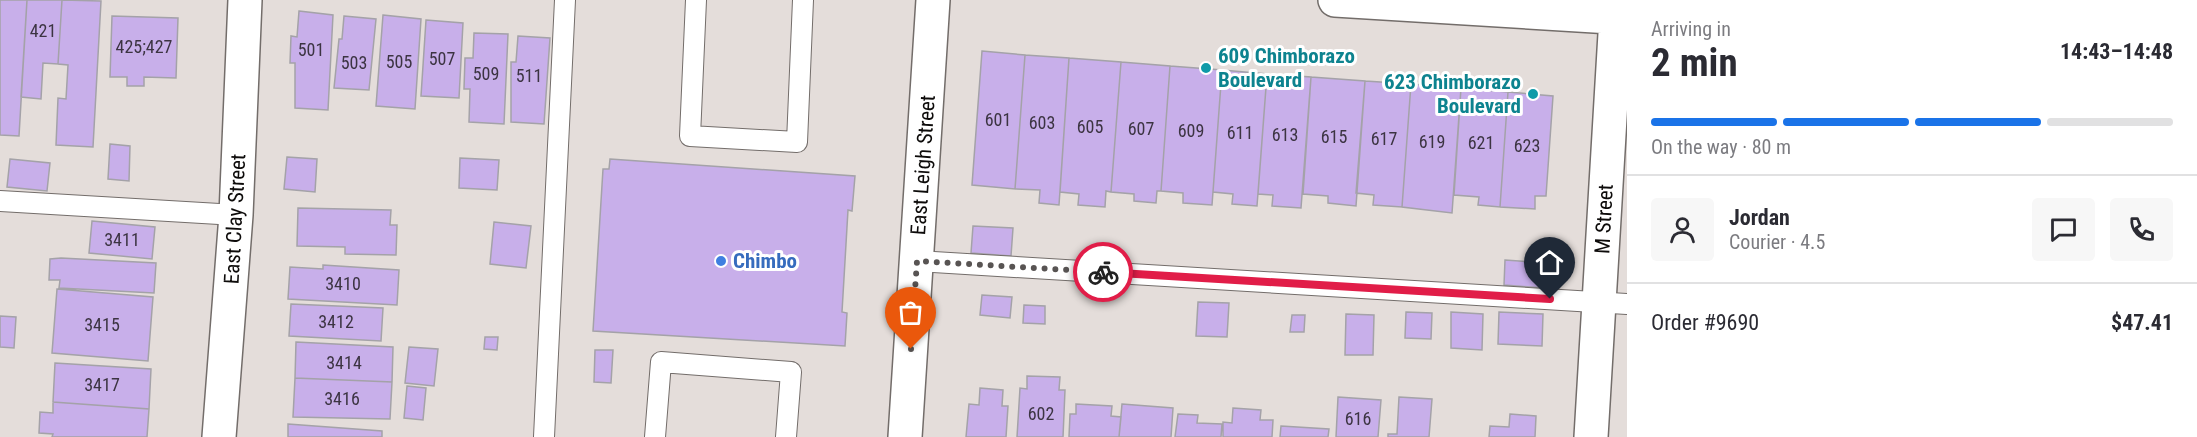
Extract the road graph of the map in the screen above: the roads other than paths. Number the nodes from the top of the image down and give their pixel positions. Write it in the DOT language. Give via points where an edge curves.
graph roads {
  1 [pos="245,0"];
  2 [pos="565,0"];
  3 [pos="696,0"];
  4 [pos="803,0"];
  5 [pos="933,0"];
  6 [pos="1335,0"];
  7 [pos="1620,12"];
  8 [pos="0,201"];
  9 [pos="236,215"];
  10 [pos="917,261"];
  11 [pos="1613,303"];
  12 [pos="219,437"];
  13 [pos="544,437"];
  14 [pos="655,437"];
  15 [pos="786,437"];
  16 [pos="905,437"];
  17 [pos="1590,437"];
  1 -- 9 [label="street, East Clay Street"];
  2 -- 13 [label="lane"];
  3 -- 4 [label="lane" via="690,136 797,142"];
  5 -- 10 [label="street, East Leigh Street"];
  6 -- 7 [label="street"];
  7 -- 11 [label="street, M Street"];
  8 -- 9 [label="lane"];
  9 -- 12 [label="street, East Clay Street"];
  10 -- 11 [label="lane"];
  10 -- 16 [label="street, East Leigh Street"];
  11 -- 17 [label="street, M Street"];
  14 -- 15 [label="lane" via="660,362 790,372"];
}
